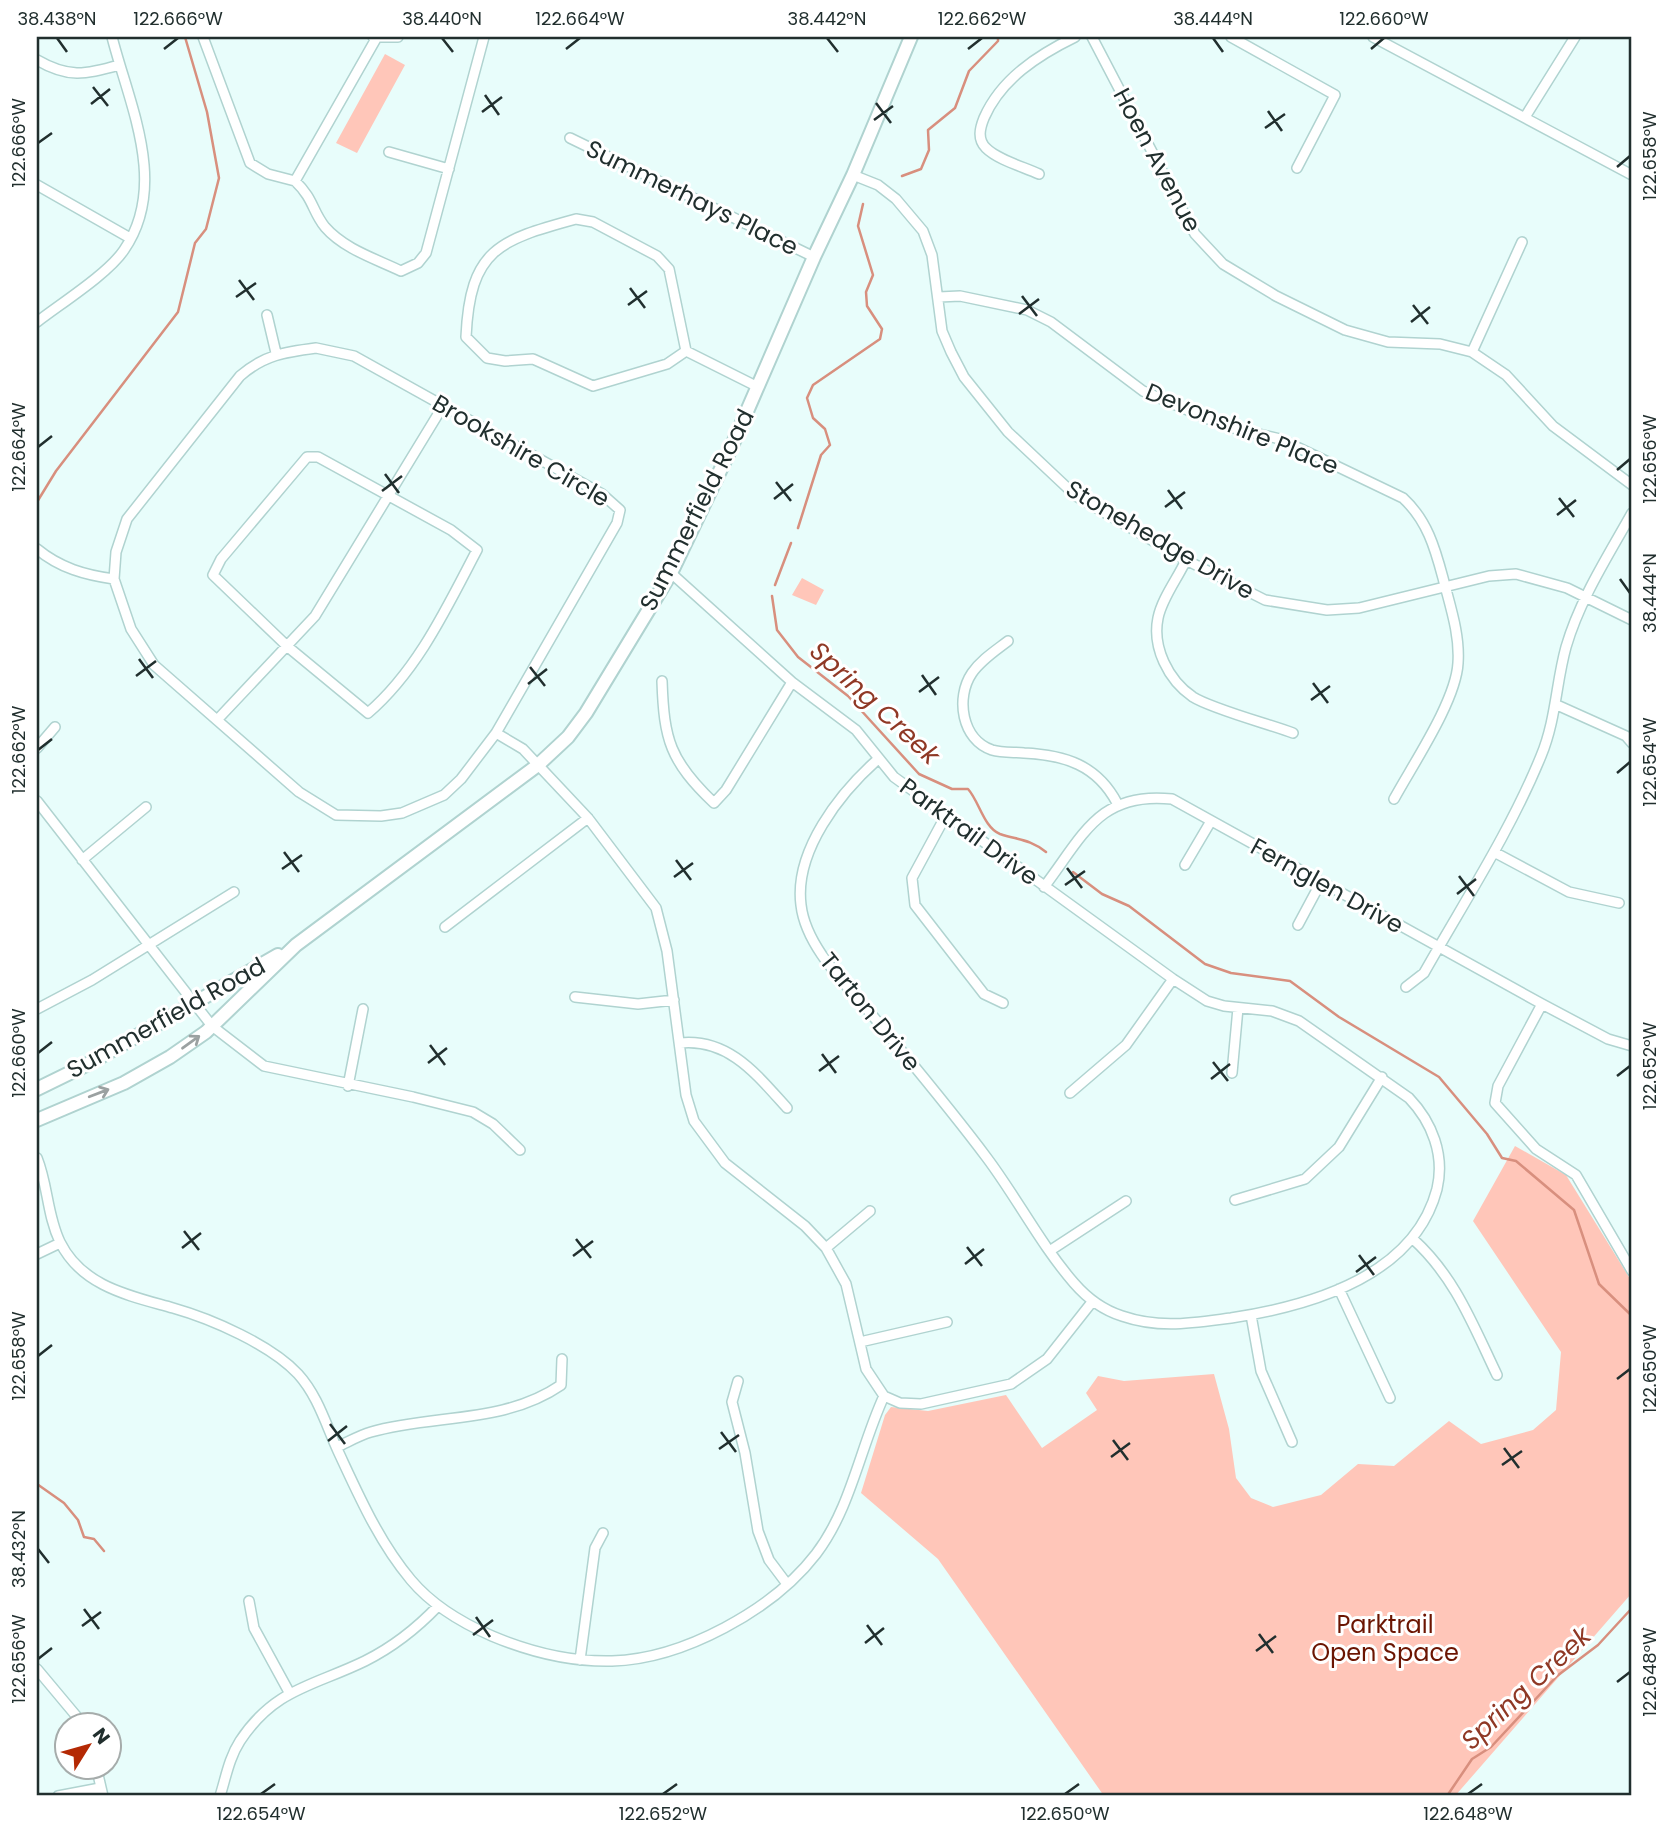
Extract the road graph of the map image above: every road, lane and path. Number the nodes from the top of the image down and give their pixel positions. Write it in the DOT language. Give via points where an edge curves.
graph roads {
  1 [pos="112,37"];
  2 [pos="203,37"];
  3 [pos="375,37"];
  4 [pos="398,37"];
  5 [pos="484,37"];
  6 [pos="911,37"];
  7 [pos="1075,37"];
  8 [pos="1092,37"];
  9 [pos="1231,37"];
  10 [pos="1373,37"];
  11 [pos="1575,37"];
  12 [pos="37,60"];
  13 [pos="119,65"];
  14 [pos="1525,117"];
  15 [pos="570,138"];
  16 [pos="388,152"];
  17 [pos="1297,168"];
  18 [pos="449,169"];
  19 [pos="1039,174"];
  20 [pos="853,175"];
  21 [pos="1632,175"];
  22 [pos="296,181"];
  23 [pos="37,185"];
  24 [pos="130,238"];
  25 [pos="1522,242"];
  26 [pos="814,257"];
  27 [pos="939,297"];
  28 [pos="267,315"];
  29 [pos="37,323"];
  30 [pos="686,351"];
  31 [pos="1472,352"];
  32 [pos="276,353"];
  33 [pos="758,387"];
  34 [pos="443,406"];
  35 [pos="1632,485"];
  36 [pos="389,496"];
  37 [pos="1632,513"];
  38 [pos="38,552"];
  39 [pos="1186,560"];
  40 [pos="671,573"];
  41 [pos="114,579"];
  42 [pos="1445,586"];
  43 [pos="1585,598"];
  44 [pos="1632,621"];
  45 [pos="1008,642"];
  46 [pos="288,647"];
  47 [pos="662,681"];
  48 [pos="792,682"];
  49 [pos="1557,705"];
  50 [pos="217,720"];
  51 [pos="55,727"];
  52 [pos="496,733"];
  53 [pos="1293,733"];
  54 [pos="1632,743"];
  55 [pos="37,748"];
  56 [pos="877,760"];
  57 [pos="538,765"];
  58 [pos="1394,799"];
  59 [pos="37,801"];
  60 [pos="1117,803"];
  61 [pos="146,807"];
  62 [pos="945,817"];
  63 [pos="588,818"];
  64 [pos="1211,821"];
  65 [pos="1494,852"];
  66 [pos="82,860"];
  67 [pos="1185,865"];
  68 [pos="1321,882"];
  69 [pos="1044,887"];
  70 [pos="234,892"];
  71 [pos="1619,904"];
  72 [pos="1298,925"];
  73 [pos="445,927"];
  74 [pos="149,944"];
  75 [pos="296,945"];
  76 [pos="1438,947"];
  77 [pos="1173,979"];
  78 [pos="1406,987"];
  79 [pos="575,997"];
  80 [pos="674,1000"];
  81 [pos="194,1003"];
  82 [pos="1003,1003"];
  83 [pos="1542,1004"];
  84 [pos="1238,1008"];
  85 [pos="37,1009"];
  86 [pos="363,1009"];
  87 [pos="212,1026"];
  88 [pos="680,1043"];
  89 [pos="1632,1046"];
  90 [pos="1233,1073"];
  91 [pos="1382,1077"];
  92 [pos="348,1086"];
  93 [pos="37,1089"];
  94 [pos="1070,1093"];
  95 [pos="787,1108"];
  96 [pos="37,1120"];
  97 [pos="520,1150"];
  98 [pos="37,1158"];
  99 [pos="1235,1200"];
  100 [pos="1126,1201"];
  101 [pos="870,1211"];
  102 [pos="1413,1238"];
  103 [pos="60,1243"];
  104 [pos="826,1248"];
  105 [pos="1051,1250"];
  106 [pos="1628,1253"];
  107 [pos="37,1254"];
  108 [pos="1632,1271"];
  109 [pos="1339,1289"];
  110 [pos="1092,1302"];
  111 [pos="1251,1315"];
  112 [pos="947,1322"];
  113 [pos="860,1342"];
  114 [pos="562,1359"];
  115 [pos="1497,1376"];
  116 [pos="738,1381"];
  117 [pos="884,1396"];
  118 [pos="1390,1398"];
  119 [pos="1293,1442"];
  120 [pos="337,1447"];
  121 [pos="603,1533"];
  122 [pos="787,1584"];
  123 [pos="249,1601"];
  124 [pos="438,1606"];
  125 [pos="580,1660"];
  126 [pos="37,1670"];
  127 [pos="289,1692"];
  128 [pos="71,1710"];
  129 [pos="102,1792"];
  130 [pos="58,1796"];
  131 [pos="220,1796"];
  1 -- 13 [label="street"];
  2 -- 22 [label="street" via="250,163 268,174"];
  3 -- 4 [label="street"];
  3 -- 22 [label="street"];
  5 -- 18 [label="street"];
  6 -- 20 [label="street, Summerfield Road"];
  7 -- 19 [label="street" via="1012,77 995,96 981,125 979,138 986,148"];
  8 -- 31 [label="street, Hoen Avenue" via="1195,234 1223,264 1345,330 1388,342 1440,344"];
  9 -- 17 [label="street" via="1335,94"];
  10 -- 14 [label="street"];
  11 -- 14 [label="street"];
  12 -- 13 [label="street" via="58,72 89,74"];
  13 -- 24 [label="street" via="135,111 144,161 144,204"];
  14 -- 21 [label="street"];
  15 -- 26 [label="street, Summerhays Place"];
  16 -- 18 [label="street"];
  18 -- 22 [label="street" via="426,253 418,264 401,271 332,234"];
  20 -- 26 [label="street, Summerfield Road"];
  20 -- 27 [label="street, Stonehedge Drive" via="878,184 923,230"];
  23 -- 24 [label="street"];
  24 -- 29 [label="street" via="111,264"];
  25 -- 31 [label="street"];
  26 -- 33 [label="street, Summerfield Road"];
  27 -- 39 [label="street, Stonehedge Drive" via="942,331 951,352 964,377 1008,432 1076,496"];
  27 -- 42 [label="street, Devonshire Place" via="960,296 1027,310 1051,322 1143,391 1225,426 1280,439 1403,498 1428,530"];
  28 -- 32 [label="street"];
  30 -- 30 [label="street" via="667,364 593,386 533,359 487,358 466,337 480,267 495,249 520,234 576,219 593,222 657,256 669,269"];
  30 -- 33 [label="street"];
  31 -- 35 [label="street, Hoen Avenue" via="1506,375 1553,426"];
  32 -- 34 [label="street, Brookshire Circle" via="316,348 354,356"];
  32 -- 41 [label="street, Brookshire Circle" via="240,376 127,519 116,552"];
  33 -- 40 [label="street, Summerfield Road"];
  34 -- 36 [label="street"];
  34 -- 52 [label="street, Brookshire Circle" via="603,494 620,510 617,523"];
  36 -- 46 [label="street" via="315,616"];
  36 -- 46 [label="street" via="318,457 307,457 221,559 213,575"];
  36 -- 46 [label="street" via="477,550 436,627 392,693 368,713"];
  37 -- 43 [label="street"];
  38 -- 41 [label="street" via="84,575"];
  39 -- 42 [label="street, Stonehedge Drive" via="1265,600 1327,610 1359,608"];
  39 -- 53 [label="street" via="1158,615 1156,634 1174,679 1194,697"];
  40 -- 48 [label="street, Parktrail Drive"];
  40 -- 57 [label="street, Summerfield Road" via="586,713"];
  41 -- 50 [label="street, Brookshire Circle" via="131,629 154,664"];
  42 -- 43 [label="street, Stonehedge Drive" via="1516,574 1567,588"];
  42 -- 58 [label="street, Devonshire Place" via="1457,639 1457,674"];
  43 -- 44 [label="street, Stonehedge Drive"];
  43 -- 49 [label="street" via="1566,648"];
  45 -- 60 [label="street" via="970,675 962,707 972,736 994,750 1072,760 1105,782"];
  46 -- 50 [label="street"];
  47 -- 48 [label="street" via="669,745 714,803"];
  48 -- 56 [label="street, Parktrail Drive" via="856,730"];
  49 -- 54 [label="street" via="1626,736"];
  49 -- 65 [label="street" via="1539,760"];
  50 -- 52 [label="street, Brookshire Circle" via="299,792 337,815 381,816 424,807 461,779"];
  51 -- 55 [label="street"];
  52 -- 57 [label="street" via="523,749"];
  56 -- 62 [label="street, Parktrail Drive"];
  56 -- 105 [label="street, Tarton Drive" via="844,792 810,850 799,885 802,916 827,961 986,1157"];
  57 -- 63 [label="street"];
  57 -- 75 [label="street, Summerfield Road"];
  59 -- 66 [label="street"];
  60 -- 64 [label="street, Fernglen Drive" via="1172,799"];
  60 -- 69 [label="street" via="1098,818"];
  61 -- 66 [label="street"];
  62 -- 69 [label="street, Parktrail Drive"];
  62 -- 82 [label="street" via="912,878 913,898 922,918 984,994"];
  63 -- 73 [label="street"];
  63 -- 80 [label="street" via="656,908"];
  64 -- 67 [label="street"];
  64 -- 68 [label="street, Fernglen Drive"];
  65 -- 71 [label="street" via="1569,892"];
  65 -- 76 [label="street"];
  66 -- 74 [label="street"];
  68 -- 72 [label="street"];
  68 -- 76 [label="street, Fernglen Drive"];
  69 -- 77 [label="street, Parktrail Drive"];
  70 -- 74 [label="street"];
  74 -- 81 [label="street"];
  74 -- 85 [label="street"];
  75 -- 81 [label="street, Summerfield Road"];
  75 -- 87 [label="street, Summerfield Road"];
  76 -- 78 [label="street" via="1424,973"];
  76 -- 83 [label="street, Fernglen Drive"];
  77 -- 84 [label="street, Parktrail Drive" via="1207,1000"];
  77 -- 94 [label="street" via="1126,1045"];
  79 -- 80 [label="street" via="638,1004"];
  80 -- 88 [label="street"];
  81 -- 87 [label="street"];
  81 -- 93 [label="street, Summerfield Road"];
  83 -- 89 [label="street, Fernglen Drive" via="1608,1039"];
  83 -- 106 [label="street" via="1498,1086 1495,1102 1536,1149 1576,1175"];
  84 -- 90 [label="street"];
  84 -- 91 [label="street, Parktrail Drive" via="1272,1011 1299,1021"];
  86 -- 92 [label="street"];
  87 -- 92 [label="street" via="264,1066"];
  96 -- 87 [label="street, Summerfield Road, one-way" via="124,1083"];
  88 -- 95 [label="street" via="708,1044 739,1059"];
  88 -- 104 [label="street" via="685,1095 702,1135 725,1163"];
  91 -- 99 [label="street" via="1339,1146 1306,1179"];
  91 -- 102 [label="street, Parktrail Drive" via="1420,1110 1437,1150 1440,1168 1433,1201"];
  92 -- 97 [label="street" via="472,1112 493,1124"];
  98 -- 103 [label="street"];
  100 -- 105 [label="street"];
  101 -- 104 [label="street"];
  102 -- 109 [label="street, Parktrail Drive" via="1385,1265"];
  102 -- 115 [label="street" via="1458,1292"];
  103 -- 107 [label="street"];
  103 -- 120 [label="street" via="107,1289 217,1323 297,1372"];
  104 -- 113 [label="street" via="846,1284"];
  105 -- 110 [label="street, Tarton Drive"];
  106 -- 108 [label="street"];
  109 -- 111 [label="street, Parktrail Drive"];
  109 -- 118 [label="street"];
  110 -- 111 [label="street, Parktrail Drive" via="1150,1325"];
  110 -- 117 [label="street" via="1047,1359 1012,1384 921,1405"];
  111 -- 119 [label="street" via="1261,1371"];
  112 -- 113 [label="street"];
  113 -- 117 [label="street" via="866,1369"];
  114 -- 120 [label="street" via="561,1385 531,1404 370,1432"];
  116 -- 122 [label="street" via="732,1402 758,1531 769,1560"];
  117 -- 122 [label="street" via="842,1509 816,1554"];
  120 -- 124 [label="street" via="381,1538 412,1581"];
  121 -- 125 [label="street" via="595,1548"];
  122 -- 125 [label="street" via="745,1617 678,1648 616,1661"];
  123 -- 127 [label="street" via="254,1628"];
  124 -- 125 [label="street" via="517,1646"];
  124 -- 127 [label="street" via="417,1627 366,1661"];
  126 -- 128 [label="street"];
  127 -- 131 [label="street" via="240,1742 225,1772"];
  129 -- 130 [label="street"];
}
